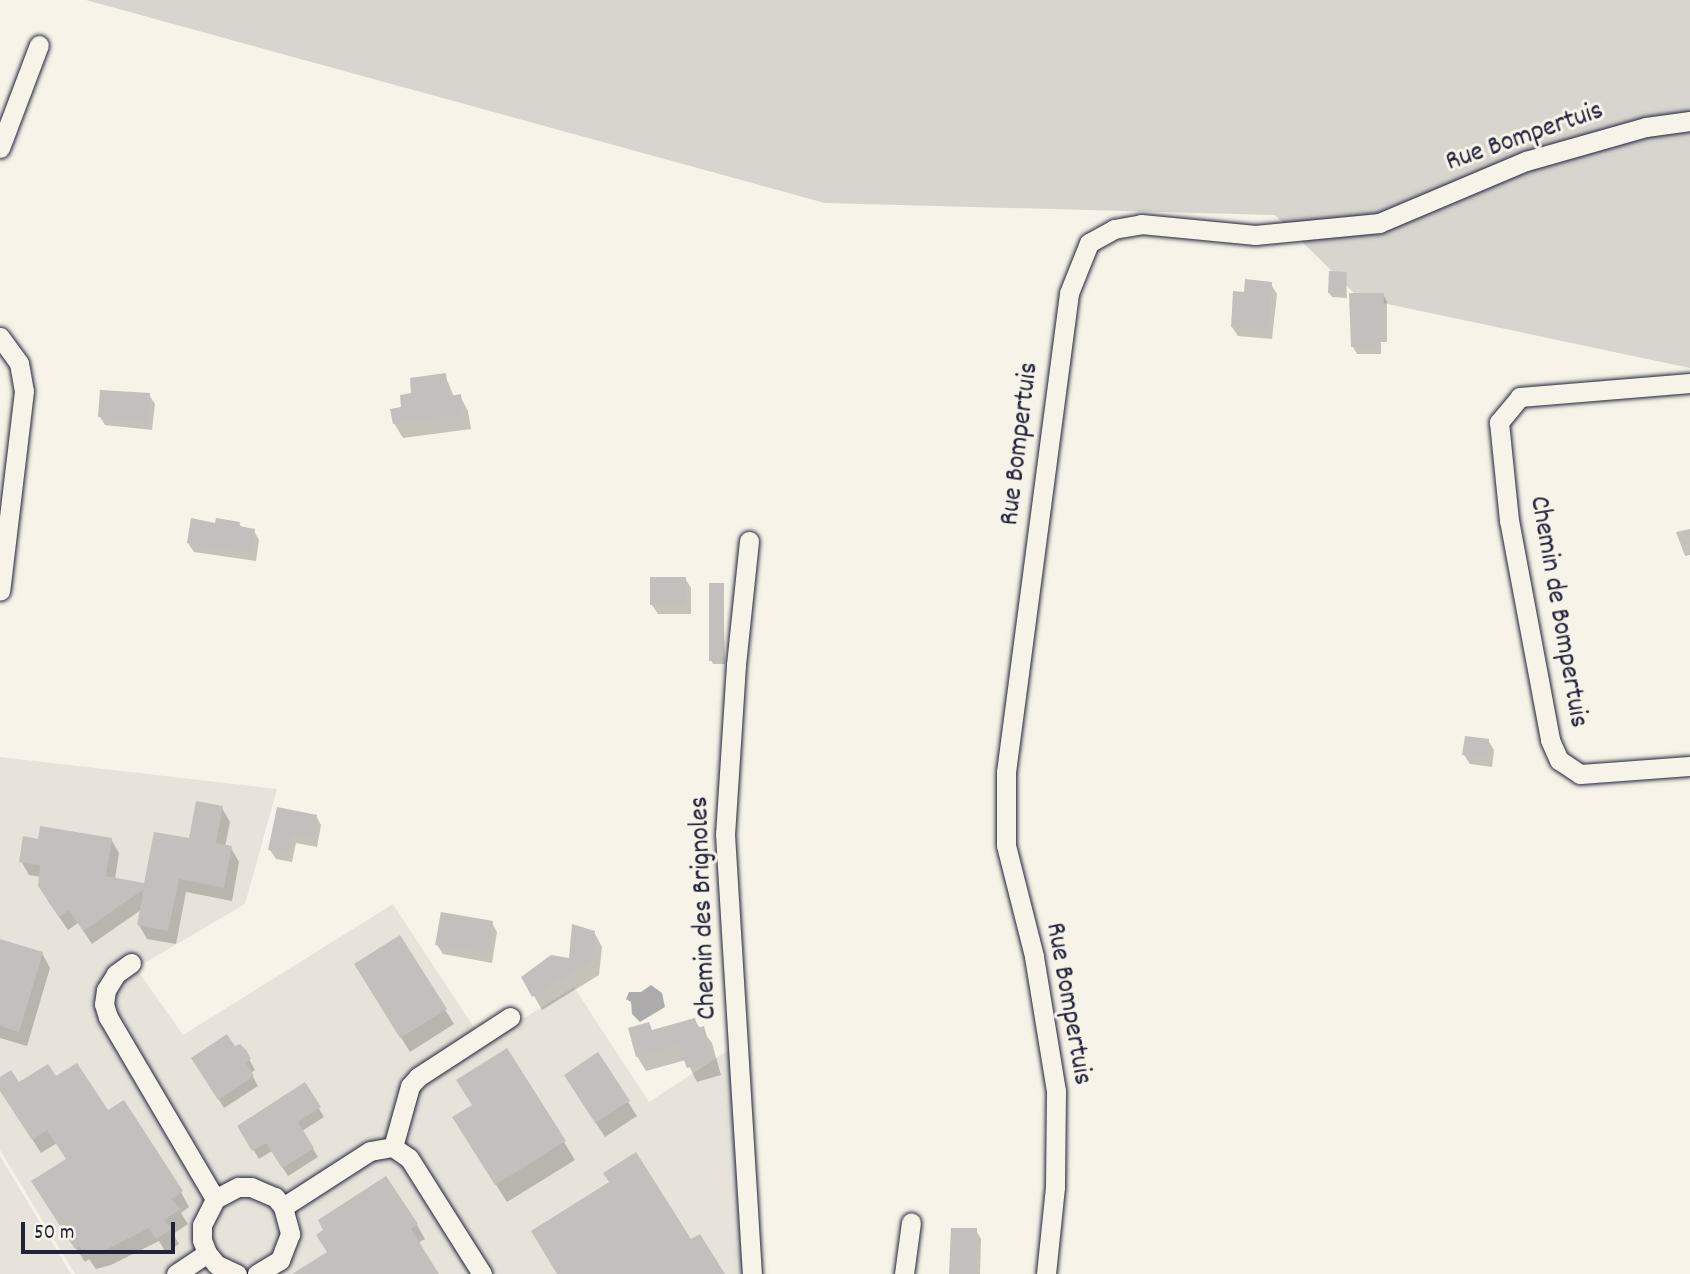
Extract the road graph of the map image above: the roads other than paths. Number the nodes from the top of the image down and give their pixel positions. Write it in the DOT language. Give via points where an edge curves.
graph roads {
  1 [pos="39,45"];
  2 [pos="1690,121"];
  3 [pos="0,148"];
  4 [pos="0,337"];
  5 [pos="1690,383"];
  6 [pos="749,541"];
  7 [pos="0,592"];
  8 [pos="1690,766"];
  9 [pos="131,963"];
  10 [pos="510,1017"];
  11 [pos="393,1147"];
  12 [pos="215,1199"];
  13 [pos="283,1206"];
  14 [pos="911,1222"];
  15 [pos="207,1253"];
  16 [pos="266,1272"];
  17 [pos="176,1274"];
  18 [pos="237,1274"];
  19 [pos="482,1274"];
  20 [pos="751,1274"];
  21 [pos="904,1274"];
  22 [pos="1046,1274"];
  1 -- 3 [label="street"];
  2 -- 22 [label="street, Rue Bompertuis" via="1646,127 1526,162 1379,223 1255,234 1141,224 1114,229 1089,243 1069,293 1006,772 1006,845 1034,957 1056,1091 1055,1187"];
  4 -- 7 [label="street" via="19,363 24,391"];
  5 -- 8 [label="street, Chemin de Bompertuis" via="1520,397 1499,422 1509,520 1550,740 1559,760 1580,774"];
  6 -- 20 [label="street, Chemin des Brignoles" via="726,834"];
  9 -- 12 [label="street" via="116,974 106,990 108,1017"];
  10 -- 11 [label="street" via="418,1077 410,1086"];
  11 -- 13 [label="street" via="370,1151"];
  11 -- 19 [label="street" via="409,1158"];
  12 -- 13 [label="street" via="226,1191 251,1187 275,1197"];
  12 -- 15 [label="street" via="202,1224"];
  13 -- 16 [label="street" via="290,1234 280,1260"];
  14 -- 21 [label="street"];
  15 -- 17 [label="street"];
  15 -- 18 [label="street" via="216,1264"];
}
